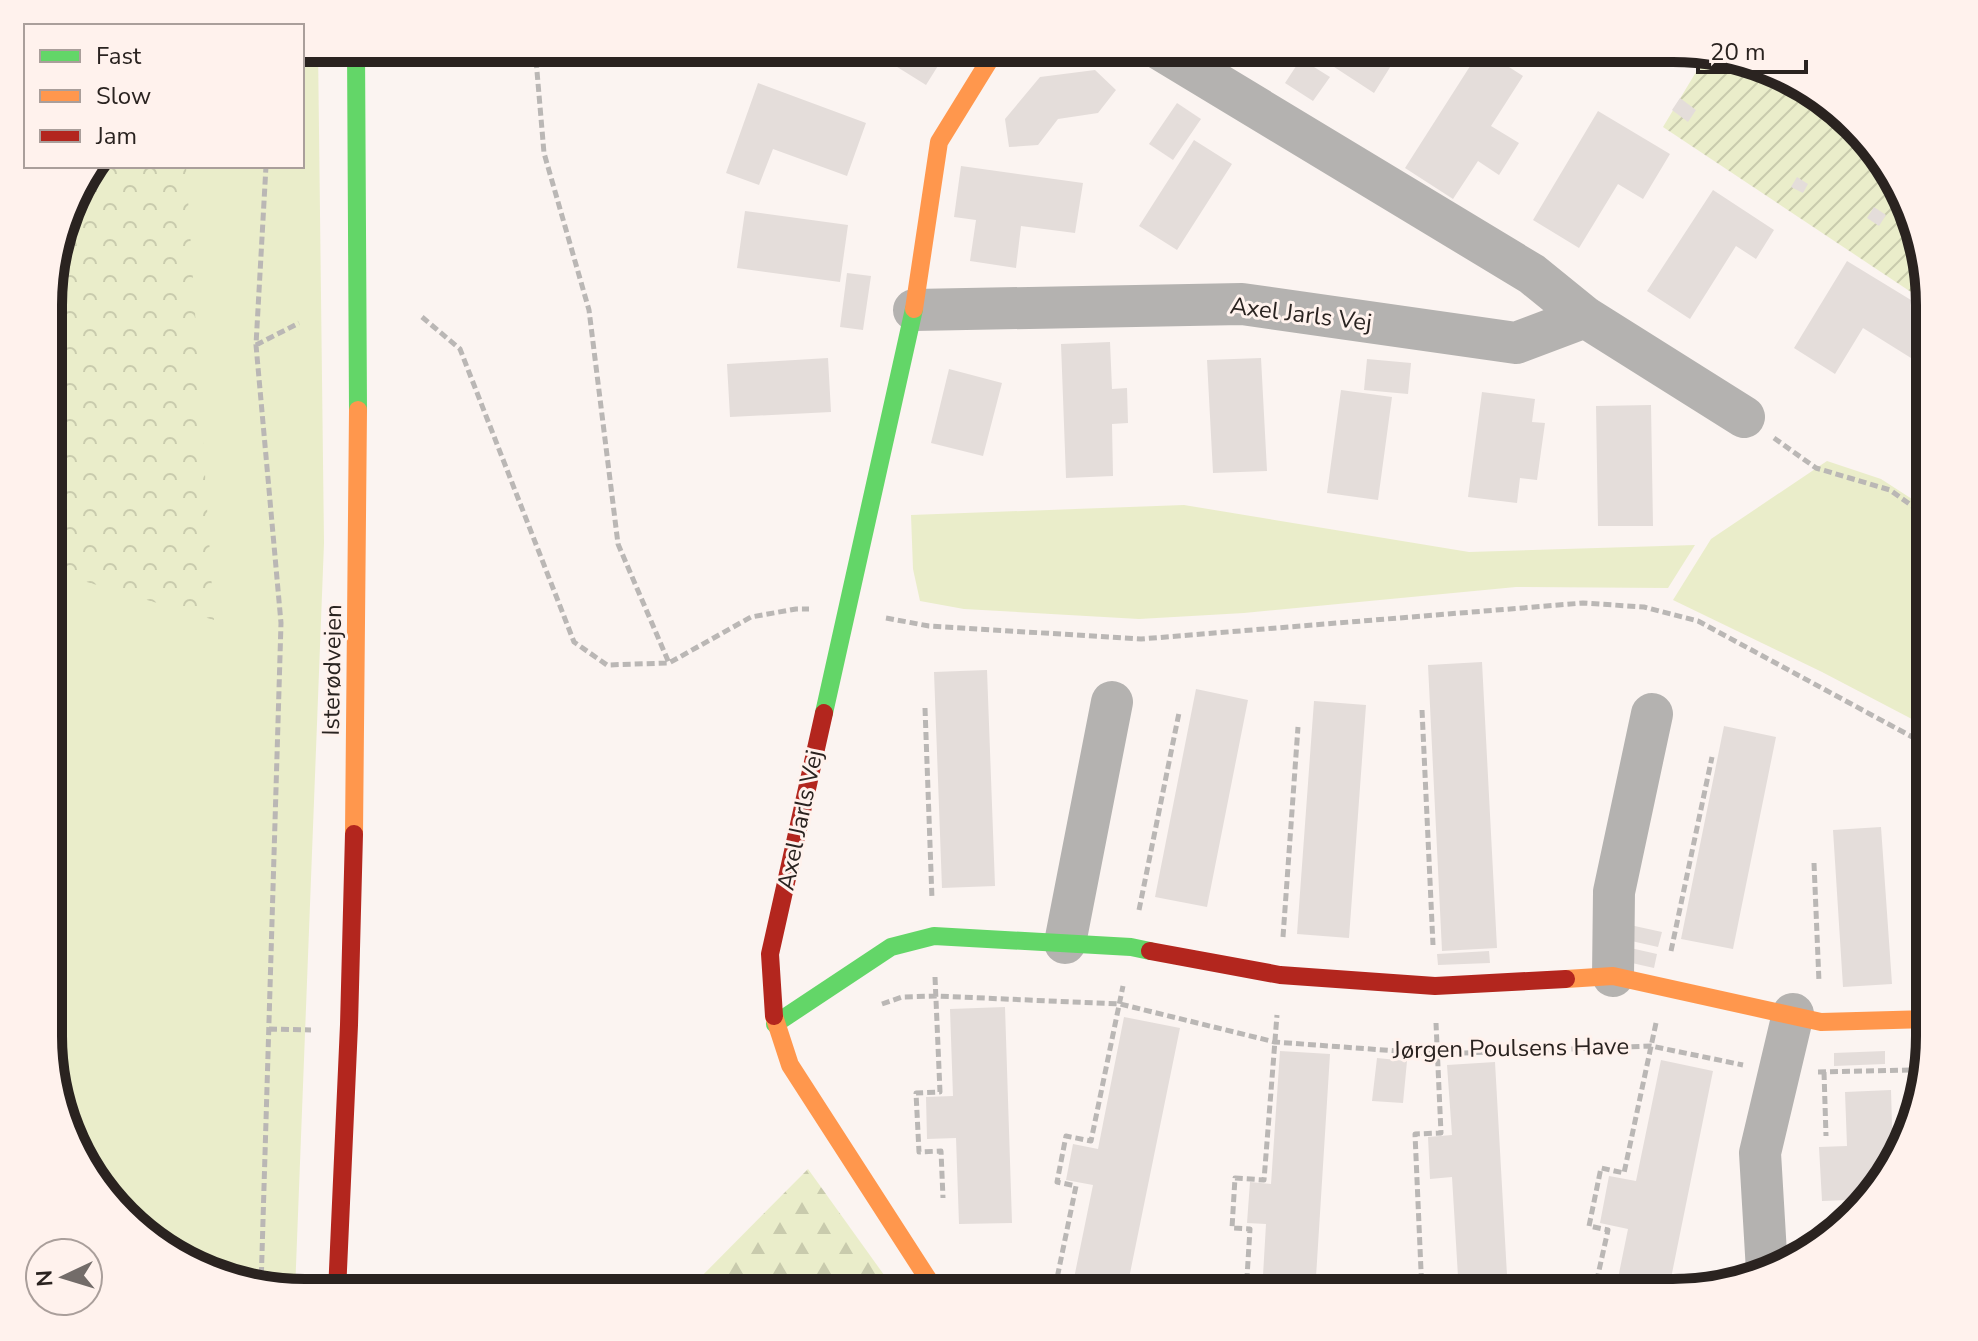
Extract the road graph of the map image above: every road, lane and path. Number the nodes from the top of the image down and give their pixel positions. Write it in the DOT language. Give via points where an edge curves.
graph roads {
  1 [pos="356,62"];
  2 [pos="536,62"];
  3 [pos="988,62"];
  4 [pos="1181,62"];
  5 [pos="266,168"];
  6 [pos="914,310"];
  7 [pos="422,317"];
  8 [pos="1585,317"];
  9 [pos="299,323"];
  10 [pos="256,345"];
  11 [pos="1744,417"];
  12 [pos="1915,508"];
  13 [pos="846,611"];
  14 [pos="669,663"];
  15 [pos="1112,702"];
  16 [pos="1179,713"];
  17 [pos="1652,714"];
  18 [pos="1298,727"];
  19 [pos="1915,738"];
  20 [pos="1712,757"];
  21 [pos="1814,863"];
  22 [pos="1065,943"];
  23 [pos="1131,947"];
  24 [pos="1280,975"];
  25 [pos="1613,976"];
  26 [pos="1664,987"];
  27 [pos="1120,1004"];
  28 [pos="1806,1005"];
  29 [pos="873,1007"];
  30 [pos="1915,1019"];
  31 [pos="775,1024"];
  32 [pos="1275,1042"];
  33 [pos="1651,1046"];
  34 [pos="1823,1061"];
  35 [pos="1744,1065"];
  36 [pos="1811,1072"];
  37 [pos="1824,1072"];
  38 [pos="1912,1072"];
  39 [pos="1826,1136"];
  40 [pos="1766,1260"];
  41 [pos="261,1275"];
  42 [pos="1057,1278"];
  43 [pos="1247,1278"];
  44 [pos="1597,1278"];
  45 [pos="338,1279"];
  46 [pos="928,1279"];
  1 -- 45 [label="main road, Isterødvejen" via="356,686"];
  2 -- 14 [label="path" via="544,153 589,310 618,544"];
  3 -- 6 [label="main road, Axel Jarls Vej" via="939,142"];
  4 -- 8 [label="street" via="1532,274"];
  5 -- 10 [label="path"];
  6 -- 8 [label="street, Axel Jarls Vej" via="1242,304 1516,343"];
  6 -- 13 [label="main road, Axel Jarls Vej"];
  7 -- 14 [label="path" via="460,349 574,642 607,665"];
  8 -- 11 [label="street"];
  9 -- 10 [label="path"];
  10 -- 41 [label="path" via="281,623"];
  11 -- 12 [label="path" via="1816,468 1890,490"];
  13 -- 14 [label="path" via="796,609 751,617"];
  13 -- 19 [label="path" via="929,626 1141,639 1583,603 1644,607 1698,621"];
  13 -- 31 [label="main road, Axel Jarls Vej" via="770,954"];
  15 -- 22 [label="street"];
  16 -- 23 [label="path"];
  17 -- 25 [label="street" via="1614,892"];
  18 -- 24 [label="path"];
  20 -- 26 [label="path, Jørgen Poulsens Have"];
  21 -- 28 [label="path"];
  22 -- 23 [label="main road"];
  22 -- 31 [label="main road" via="934,936 891,947"];
  23 -- 24 [label="main road"];
  23 -- 27 [label="path"];
  24 -- 25 [label="main road" via="1435,986"];
  24 -- 32 [label="path"];
  25 -- 26 [label="main road"];
  26 -- 28 [label="main road"];
  26 -- 33 [label="path, Jørgen Poulsens Have"];
  27 -- 29 [label="path, Jørgen Poulsens Have" via="902,997"];
  27 -- 32 [label="path, Jørgen Poulsens Have"];
  27 -- 42 [label="path" via="1091,1141 1066,1136 1057,1182 1076,1186"];
  28 -- 30 [label="main road" via="1821,1022"];
  28 -- 40 [label="street" via="1760,1153"];
  31 -- 46 [label="main road, Axel Jarls Vej" via="790,1065"];
  32 -- 33 [label="path, Jørgen Poulsens Have" via="1438,1054"];
  32 -- 43 [label="path" via="1264,1180 1235,1178 1232,1228 1250,1229"];
  33 -- 35 [label="path, Jørgen Poulsens Have"];
  33 -- 44 [label="path, Jørgen Poulsens Have" via="1624,1173 1601,1168 1589,1226 1608,1230"];
  34 -- 37 [label="path"];
  36 -- 37 [label="path"];
  37 -- 38 [label="path"];
  37 -- 39 [label="path"];
}
